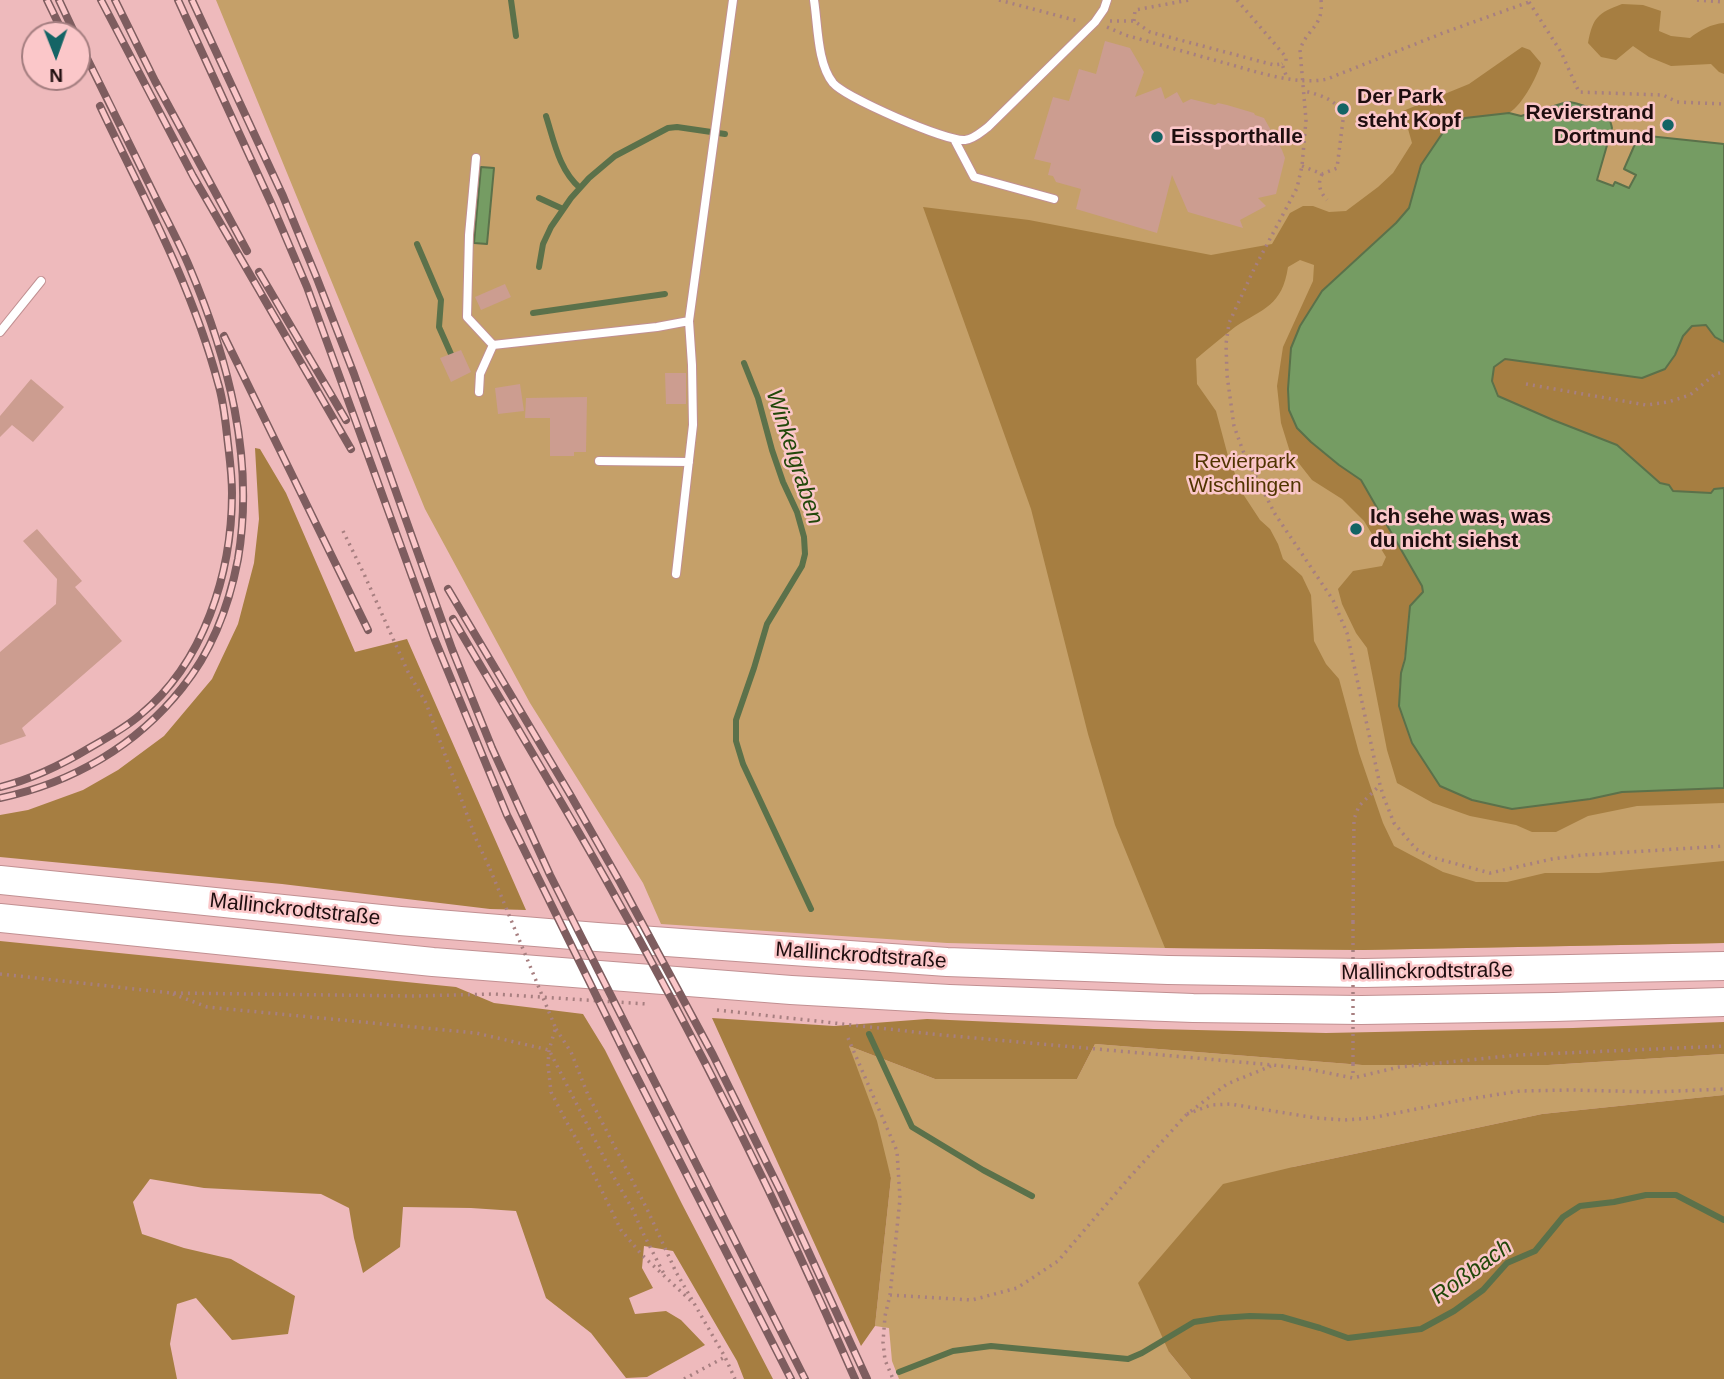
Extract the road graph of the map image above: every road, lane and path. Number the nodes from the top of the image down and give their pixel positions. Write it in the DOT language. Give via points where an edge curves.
graph roads {
  1 [pos="733,0"];
  2 [pos="814,0"];
  3 [pos="999,0"];
  4 [pos="1107,0"];
  5 [pos="1189,0"];
  6 [pos="1237,0"];
  7 [pos="1321,0"];
  8 [pos="1697,0"];
  9 [pos="1529,1"];
  10 [pos="1724,2"];
  11 [pos="1134,20"];
  12 [pos="1095,22"];
  13 [pos="1282,64"];
  14 [pos="1287,78"];
  15 [pos="1303,82"];
  16 [pos="1304,91"];
  17 [pos="1724,104"];
  18 [pos="954,139"];
  19 [pos="476,158"];
  20 [pos="1302,166"];
  21 [pos="1322,174"];
  22 [pos="1054,199"];
  23 [pos="1327,200"];
  24 [pos="41,281"];
  25 [pos="689,321"];
  26 [pos="0,331"];
  27 [pos="494,345"];
  28 [pos="1724,372"];
  29 [pos="1526,384"];
  30 [pos="479,392"];
  31 [pos="599,461"];
  32 [pos="689,463"];
  33 [pos="343,531"];
  34 [pos="676,575"];
  35 [pos="1380,785"];
  36 [pos="1724,846"];
  37 [pos="0,880"];
  38 [pos="0,918"];
  39 [pos="1724,966"];
  40 [pos="0,974"];
  41 [pos="171,993"];
  42 [pos="1724,1002"];
  43 [pos="647,1004"];
  44 [pos="716,1010"];
  45 [pos="556,1029"];
  46 [pos="848,1038"];
  47 [pos="1724,1046"];
  48 [pos="549,1050"];
  49 [pos="1273,1065"];
  50 [pos="1353,1078"];
  51 [pos="1724,1089"];
  52 [pos="1187,1114"];
  53 [pos="665,1276"];
  54 [pos="890,1295"];
  55 [pos="695,1305"];
  56 [pos="726,1357"];
  57 [pos="684,1379"];
  58 [pos="735,1379"];
  59 [pos="893,1379"];
  1 -- 25 [label="lane"];
  2 -- 18 [label="lane" via="822,58 834,84 847,94"];
  3 -- 12 [label="path" via="1079,22"];
  4 -- 12 [label="lane"];
  5 -- 11 [label="path" via="1135,10"];
  6 -- 13 [label="path" via="1286,57"];
  7 -- 15 [label="path" via="1320,19 1300,50"];
  8 -- 10 [label="path"];
  9 -- 15 [label="path" via="1327,79"];
  9 -- 17 [label="path" via="1579,92 1663,95 1677,102"];
  11 -- 12 [label="path"];
  11 -- 13 [label="path" via="1150,32"];
  12 -- 14 [label="path" via="1125,35"];
  12 -- 18 [label="lane" via="978,135"];
  13 -- 14 [label="path"];
  14 -- 15 [label="path"];
  15 -- 16 [label="path"];
  16 -- 20 [label="path"];
  16 -- 21 [label="path" via="1335,102 1343,112 1337,168"];
  18 -- 22 [label="lane" via="974,177"];
  19 -- 27 [label="lane" via="467,317"];
  20 -- 21 [label="path"];
  20 -- 35 [label="path" via="1297,188 1229,323 1230,396 1234,426 1258,483 1333,600 1347,634"];
  21 -- 23 [label="path" via="1321,194"];
  24 -- 26 [label="lane"];
  25 -- 27 [label="lane"];
  25 -- 32 [label="lane"];
  27 -- 30 [label="lane" via="480,374"];
  28 -- 29 [label="path" via="1714,373 1690,395 1646,405"];
  31 -- 32 [label="lane"];
  32 -- 34 [label="lane"];
  33 -- 45 [label="path, bridge" via="426,703 476,839"];
  35 -- 36 [label="path" via="1394,823 1416,849 1482,872 1583,855"];
  35 -- 50 [label="path, bridge" via="1359,806 1354,819"];
  37 -- 39 [label="highway, Mallinckrodtstraße" via="400,921 947,962 1364,973"];
  38 -- 42 [label="highway, Mallinckrodtstraße" via="433,962 949,999 1361,1010"];
  40 -- 41 [label="path"];
  41 -- 43 [label="path" via="494,994"];
  41 -- 48 [label="path" via="206,1007 476,1033"];
  44 -- 49 [label="path"];
  45 -- 48 [label="path"];
  45 -- 55 [label="path"];
  46 -- 54 [label="path" via="897,1151 900,1199"];
  47 -- 50 [label="path" via="1518,1055 1399,1067"];
  48 -- 53 [label="path"];
  48 -- 53 [label="path" via="551,1092 621,1230"];
  49 -- 50 [label="path"];
  49 -- 52 [label="path" via="1227,1084"];
  51 -- 52 [label="path" via="1520,1091 1344,1120 1230,1104"];
  52 -- 54 [label="path" via="1058,1261 1017,1288 972,1300"];
  53 -- 55 [label="path"];
  54 -- 59 [label="path" via="883,1342"];
  55 -- 56 [label="path"];
  56 -- 57 [label="path"];
  56 -- 58 [label="path"];
}
